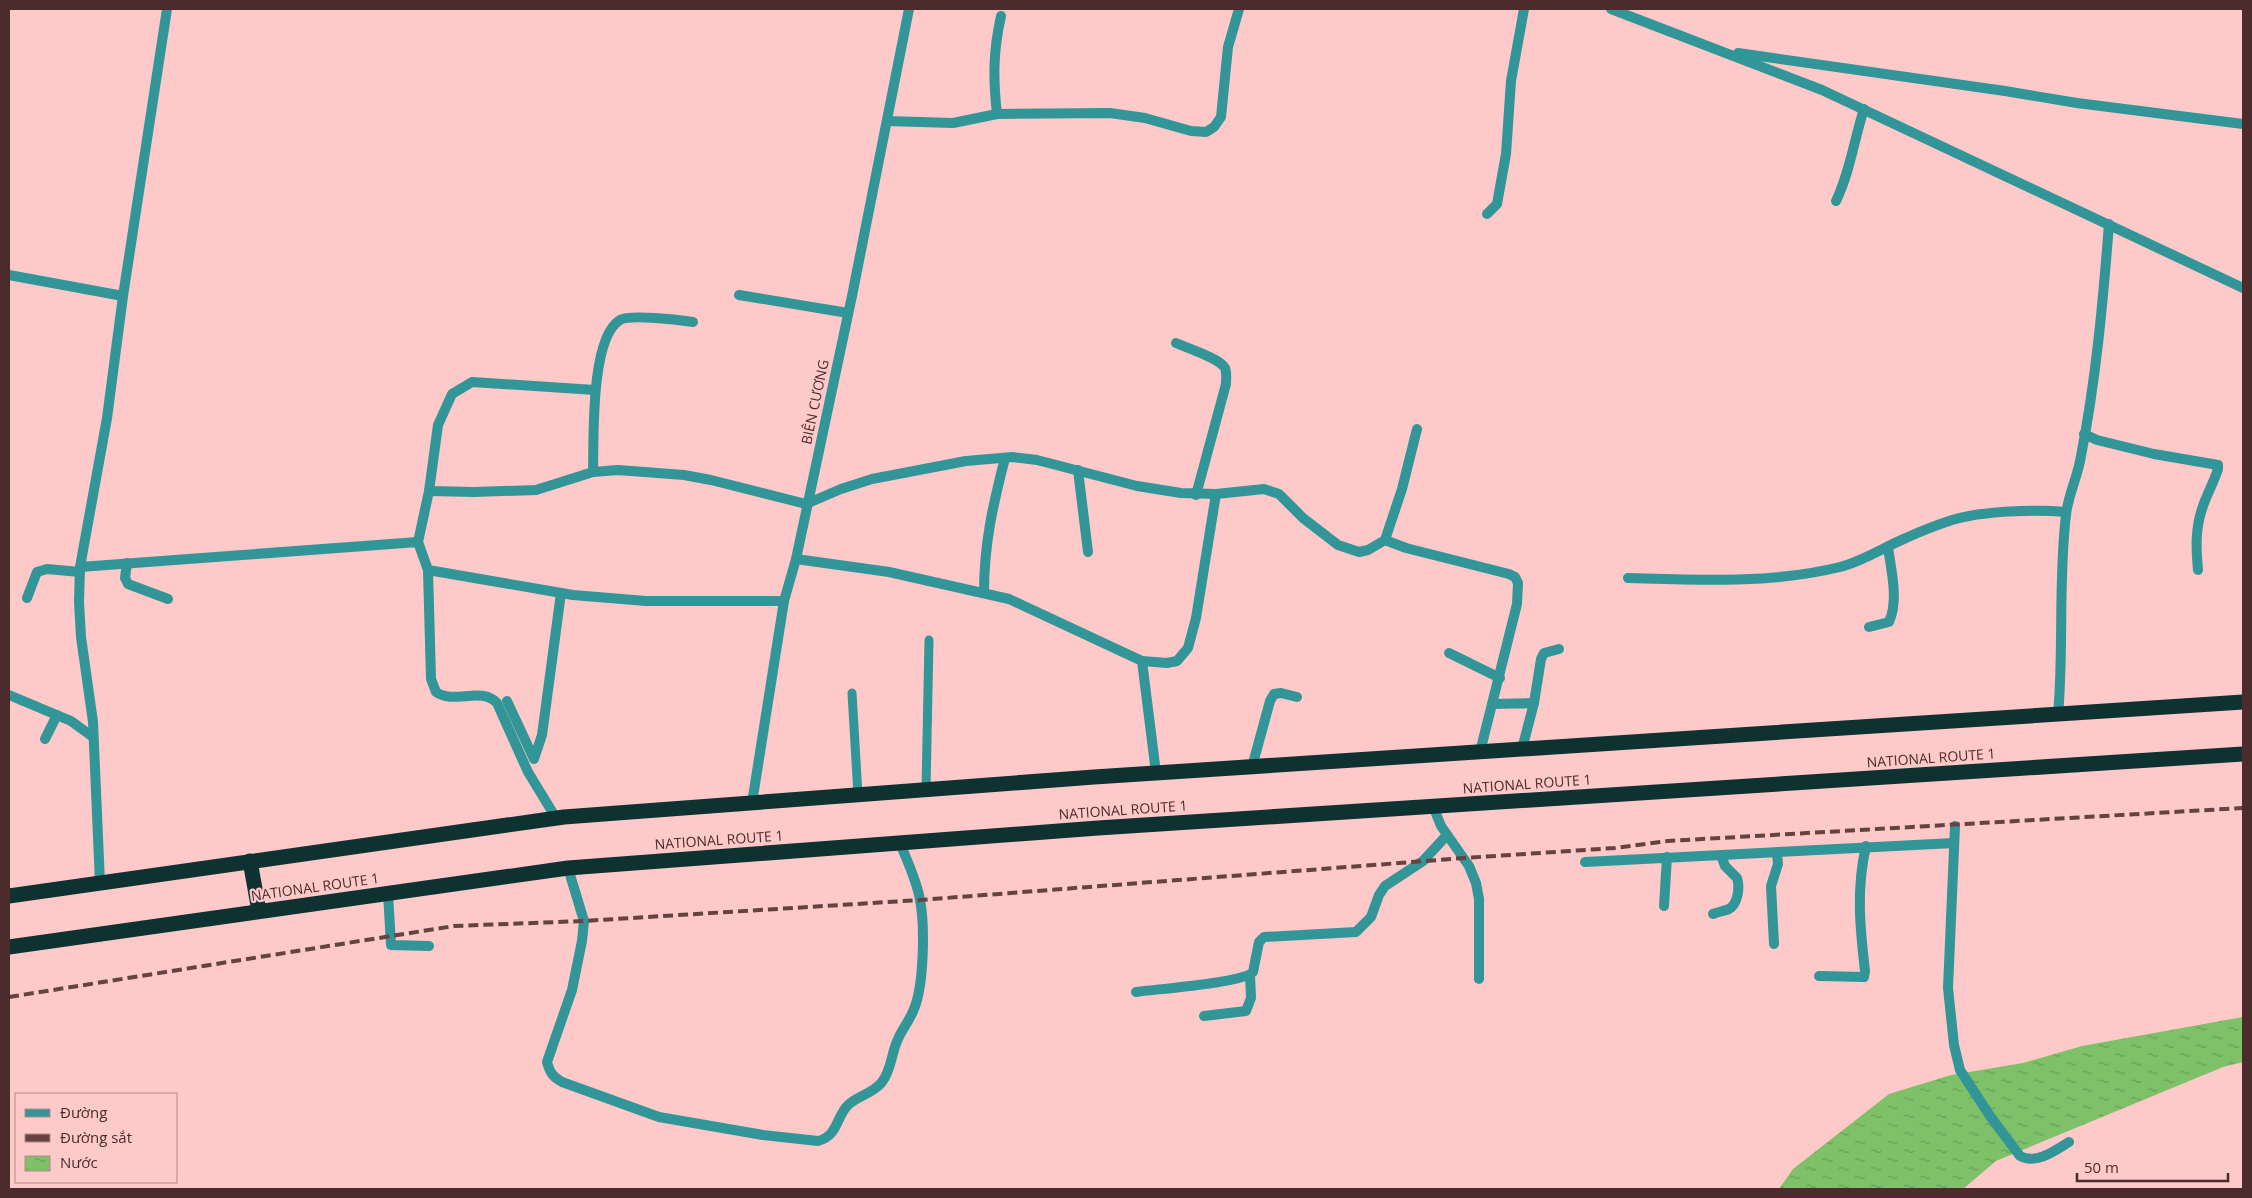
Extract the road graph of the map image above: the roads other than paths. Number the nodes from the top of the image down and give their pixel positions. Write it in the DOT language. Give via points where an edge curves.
graph roads {
  1 [pos="167,9"];
  2 [pos="910,9"];
  3 [pos="1239,9"];
  4 [pos="1524,9"];
  5 [pos="1611,9"];
  6 [pos="1001,16"];
  7 [pos="1718,50"];
  8 [pos="1864,109"];
  9 [pos="997,114"];
  10 [pos="887,122"];
  11 [pos="2243,124"];
  12 [pos="1836,201"];
  13 [pos="1488,214"];
  14 [pos="2109,224"];
  15 [pos="9,275"];
  16 [pos="2243,288"];
  17 [pos="739,295"];
  18 [pos="123,296"];
  19 [pos="848,313"];
  20 [pos="693,322"];
  21 [pos="1176,343"];
  22 [pos="595,390"];
  23 [pos="1417,429"];
  24 [pos="2084,434"];
  25 [pos="1006,458"];
  26 [pos="1078,470"];
  27 [pos="593,472"];
  28 [pos="429,491"];
  29 [pos="1216,494"];
  30 [pos="1196,495"];
  31 [pos="806,504"];
  32 [pos="2066,512"];
  33 [pos="1385,540"];
  34 [pos="418,542"];
  35 [pos="1888,547"];
  36 [pos="1088,552"];
  37 [pos="796,559"];
  38 [pos="127,563"];
  39 [pos="80,569"];
  40 [pos="428,570"];
  41 [pos="2198,570"];
  42 [pos="1628,578"];
  43 [pos="562,593"];
  44 [pos="984,593"];
  45 [pos="27,598"];
  46 [pos="168,599"];
  47 [pos="784,601"];
  48 [pos="1869,628"];
  49 [pos="929,640"];
  50 [pos="1559,649"];
  51 [pos="1449,653"];
  52 [pos="1142,661"];
  53 [pos="1500,678"];
  54 [pos="852,693"];
  55 [pos="9,695"];
  56 [pos="1297,697"];
  57 [pos="507,701"];
  58 [pos="2243,702"];
  59 [pos="1534,703"];
  60 [pos="1493,704"];
  61 [pos="57,715"];
  62 [pos="2058,715"];
  63 [pos="94,737"];
  64 [pos="45,738"];
  65 [pos="1522,749"];
  66 [pos="1480,752"];
  67 [pos="2243,754"];
  68 [pos="1252,767"];
  69 [pos="1156,773"];
  70 [pos="926,790"];
  71 [pos="858,795"];
  72 [pos="752,803"];
  73 [pos="1433,806"];
  74 [pos="556,818"];
  75 [pos="1954,826"];
  76 [pos="1447,835"];
  77 [pos="900,843"];
  78 [pos="1954,843"];
  79 [pos="1866,846"];
  80 [pos="1777,852"];
  81 [pos="1721,855"];
  82 [pos="1667,857"];
  83 [pos="250,861"];
  84 [pos="1585,862"];
  85 [pos="568,868"];
  86 [pos="100,882"];
  87 [pos="388,893"];
  88 [pos="9,896"];
  89 [pos="1664,906"];
  90 [pos="259,911"];
  91 [pos="1712,914"];
  92 [pos="1774,944"];
  93 [pos="428,946"];
  94 [pos="9,947"];
  95 [pos="1250,975"];
  96 [pos="1819,976"];
  97 [pos="1479,979"];
  98 [pos="1136,992"];
  99 [pos="1204,1016"];
  100 [pos="2069,1142"];
  1 -- 18 [label="street"];
  2 -- 10 [label="street, BIÊN CƯƠNG"];
  3 -- 9 [label="street" via="1228,47 1221,117 1214,128 1206,132 1110,113"];
  4 -- 13 [label="street" via="1511,81 1506,154 1497,204"];
  5 -- 7 [label="street"];
  6 -- 9 [label="street" via="993,69"];
  7 -- 8 [label="street"];
  7 -- 11 [label="street"];
  8 -- 12 [label="street" via="1847,175"];
  8 -- 14 [label="street"];
  9 -- 10 [label="street" via="953,123"];
  10 -- 19 [label="street, BIÊN CƯƠNG"];
  14 -- 16 [label="street"];
  14 -- 24 [label="street" via="2099,330"];
  15 -- 18 [label="street"];
  17 -- 19 [label="street"];
  18 -- 39 [label="street" via="107,418"];
  19 -- 31 [label="street, BIÊN CƯƠNG"];
  20 -- 22 [label="street" via="621,319 606,340"];
  21 -- 30 [label="street" via="1216,360 1224,366 1226,373 1226,384"];
  22 -- 27 [label="street"];
  22 -- 28 [label="street" via="486,382 463,386 452,394 438,425"];
  23 -- 33 [label="street"];
  24 -- 32 [label="street"];
  24 -- 41 [label="street" via="2154,454 2218,465 2198,526"];
  25 -- 26 [label="street" via="1036,460"];
  25 -- 31 [label="street" via="966,461 872,480"];
  25 -- 44 [label="street" via="985,548"];
  26 -- 30 [label="street" via="1136,486"];
  26 -- 36 [label="street"];
  27 -- 28 [label="street" via="536,490"];
  27 -- 31 [label="street" via="618,470 684,475"];
  28 -- 34 [label="street"];
  29 -- 30 [label="street"];
  29 -- 33 [label="street" via="1254,488 1274,491 1338,546 1348,550 1368,550"];
  29 -- 52 [label="street" via="1196,618 1188,648 1177,661"];
  31 -- 37 [label="street, BIÊN CƯƠNG"];
  32 -- 35 [label="street" via="2045,510 1954,519"];
  32 -- 62 [label="street" via="2061,558"];
  33 -- 53 [label="street" via="1515,577 1518,583 1517,604"];
  34 -- 38 [label="street"];
  34 -- 40 [label="street"];
  35 -- 42 [label="street" via="1841,567 1793,574 1717,580"];
  35 -- 48 [label="street" via="1893,614 1889,622"];
  37 -- 44 [label="street" via="889,572"];
  37 -- 47 [label="street, BIÊN CƯƠNG"];
  38 -- 39 [label="street"];
  38 -- 46 [label="street" via="125,578 128,584"];
  39 -- 45 [label="street" via="37,572"];
  39 -- 63 [label="street" via="81,637"];
  40 -- 43 [label="street"];
  40 -- 74 [label="street" via="432,679 436,692 448,697 493,698 528,772"];
  43 -- 47 [label="street" via="646,601"];
  43 -- 57 [label="street" via="542,735 534,759"];
  44 -- 52 [label="street" via="1009,599"];
  47 -- 72 [label="street, BIÊN CƯƠNG"];
  49 -- 70 [label="lane"];
  50 -- 59 [label="street" via="1544,653 1541,658"];
  51 -- 53 [label="street"];
  52 -- 69 [label="street"];
  53 -- 60 [label="street"];
  54 -- 71 [label="lane"];
  55 -- 61 [label="street"];
  56 -- 68 [label="street" via="1274,694"];
  58 -- 62 [label="highway"];
  59 -- 60 [label="street"];
  59 -- 65 [label="street"];
  60 -- 66 [label="street"];
  61 -- 63 [label="street"];
  61 -- 64 [label="street"];
  62 -- 65 [label="highway"];
  63 -- 86 [label="street"];
  65 -- 66 [label="highway"];
  66 -- 68 [label="highway"];
  67 -- 73 [label="highway, NATIONAL ROUTE 1"];
  68 -- 69 [label="highway"];
  69 -- 70 [label="highway"];
  70 -- 71 [label="highway"];
  71 -- 72 [label="highway"];
  72 -- 74 [label="highway"];
  73 -- 76 [label="street"];
  73 -- 77 [label="highway, NATIONAL ROUTE 1"];
  74 -- 83 [label="highway"];
  75 -- 78 [label="street"];
  76 -- 95 [label="street" via="1423,861 1385,886 1371,917 1356,932 1264,937 1259,942"];
  76 -- 97 [label="street" via="1470,866 1476,883"];
  77 -- 85 [label="highway, NATIONAL ROUTE 1"];
  77 -- 85 [label="street" via="920,900 922,960 918,998 883,1081 850,1103 832,1133 818,1141 763,1136 659,1117 562,1082 549,1072 547,1062 572,990 584,922"];
  78 -- 79 [label="street"];
  78 -- 100 [label="street" via="1948,988 1960,1070 2020,1156 2035,1159"];
  79 -- 80 [label="street"];
  79 -- 96 [label="street" via="1858,898 1864,977"];
  80 -- 81 [label="street"];
  80 -- 92 [label="street" via="1778,864 1771,886"];
  81 -- 82 [label="street"];
  81 -- 91 [label="street" via="1737,878 1737,896 1729,909"];
  82 -- 84 [label="street"];
  82 -- 89 [label="street"];
  83 -- 86 [label="highway"];
  83 -- 90 [label="highway"];
  85 -- 87 [label="highway, NATIONAL ROUTE 1"];
  86 -- 88 [label="highway"];
  87 -- 90 [label="highway, NATIONAL ROUTE 1"];
  87 -- 93 [label="street" via="391,945"];
  90 -- 94 [label="highway, NATIONAL ROUTE 1"];
  95 -- 98 [label="street"];
  95 -- 99 [label="street" via="1251,998 1246,1010"];
}
